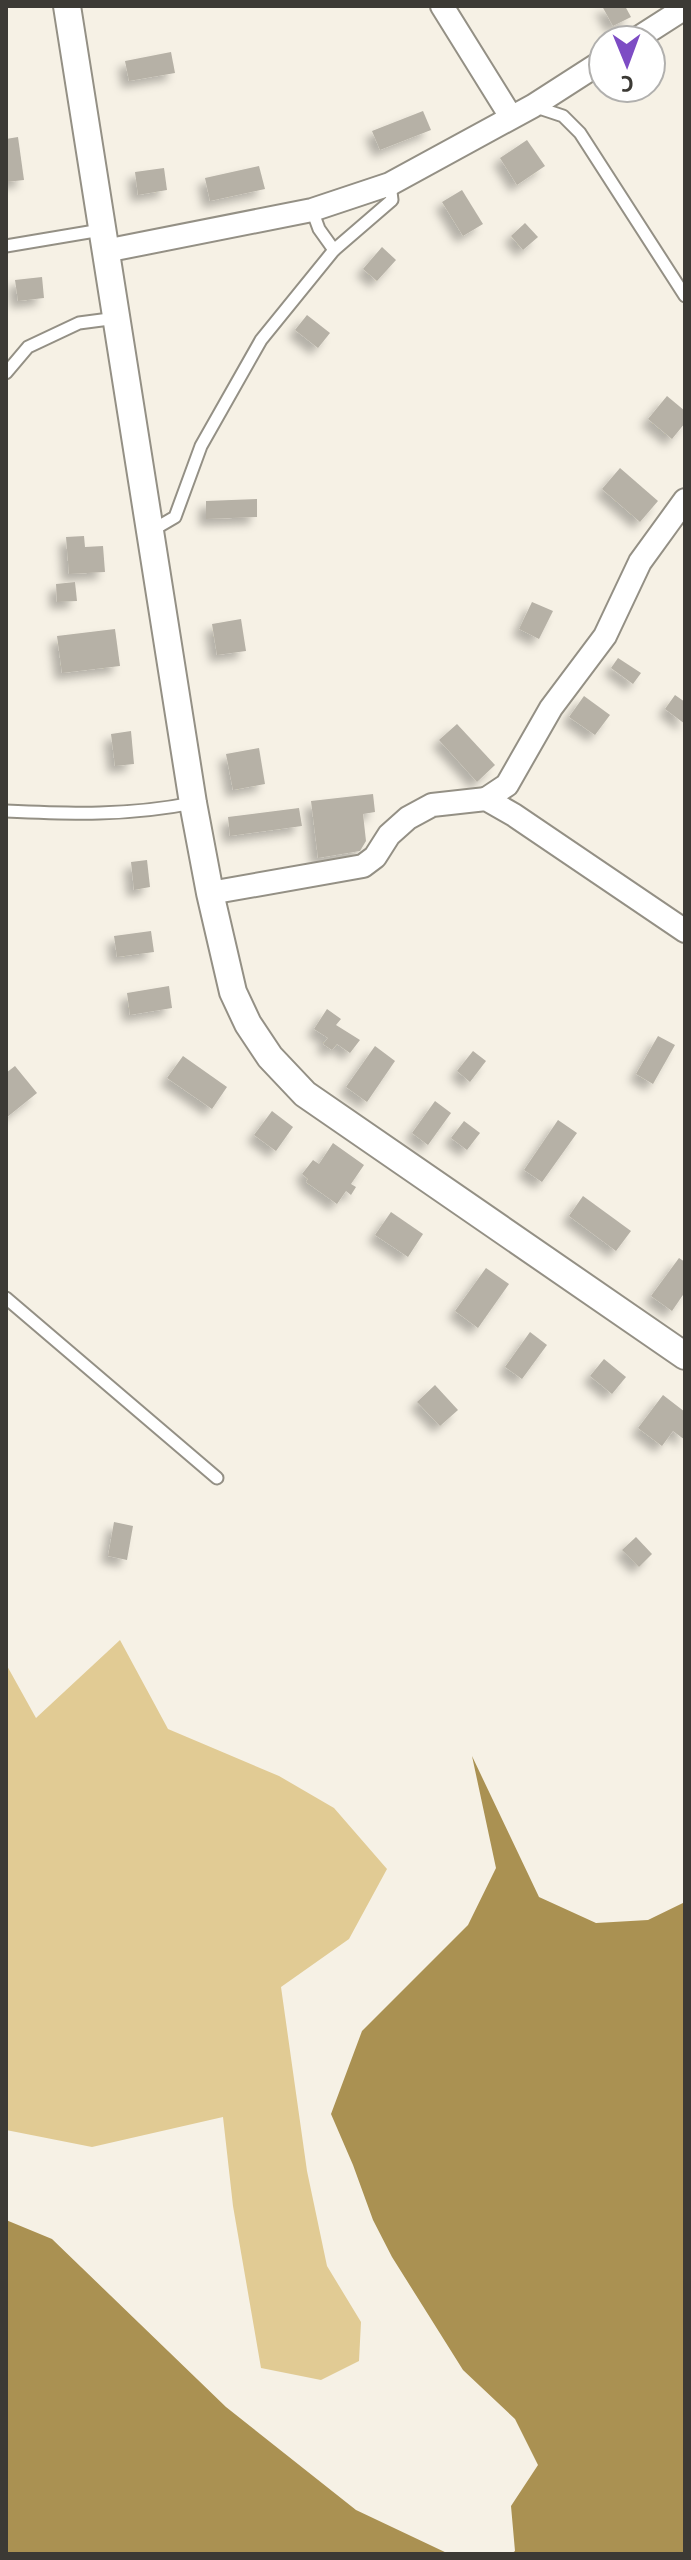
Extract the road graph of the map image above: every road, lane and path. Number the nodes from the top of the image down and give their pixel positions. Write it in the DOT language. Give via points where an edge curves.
graph roads {
  1 [pos="67,6"];
  2 [pos="442,6"];
  3 [pos="685,8"];
  4 [pos="660,24"];
  5 [pos="587,71"];
  6 [pos="533,106"];
  7 [pos="511,117"];
  8 [pos="390,184"];
  9 [pos="312,210"];
  10 [pos="103,240"];
  11 [pos="6,246"];
  12 [pos="334,250"];
  13 [pos="685,296"];
  14 [pos="117,317"];
  15 [pos="6,373"];
  16 [pos="685,500"];
  17 [pos="150,532"];
  18 [pos="486,799"];
  19 [pos="193,803"];
  20 [pos="6,811"];
  21 [pos="210,893"];
  22 [pos="685,931"];
  23 [pos="6,1298"];
  24 [pos="685,1356"];
  25 [pos="217,1478"];
  1 -- 10 [label="street"];
  2 -- 7 [label="street"];
  3 -- 4 [label="street"];
  5 -- 6 [label="street"];
  6 -- 7 [label="street"];
  6 -- 13 [label="lane" via="563,116 580,133"];
  7 -- 8 [label="street"];
  8 -- 9 [label="street"];
  8 -- 12 [label="lane" via="392,200"];
  9 -- 10 [label="street"];
  9 -- 12 [label="lane"];
  10 -- 11 [label="lane"];
  10 -- 14 [label="street"];
  12 -- 17 [label="lane" via="261,340 201,446 175,517"];
  14 -- 15 [label="lane" via="79,323 28,347"];
  14 -- 17 [label="street"];
  16 -- 18 [label="street" via="640,562 605,636 551,708 507,785"];
  17 -- 19 [label="street"];
  18 -- 21 [label="street" via="432,805 408,818 363,866"];
  18 -- 22 [label="street"];
  19 -- 20 [label="lane" via="147,812"];
  19 -- 21 [label="street"];
  21 -- 24 [label="street" via="233,992 248,1024 305,1094"];
  23 -- 25 [label="lane"];
}
